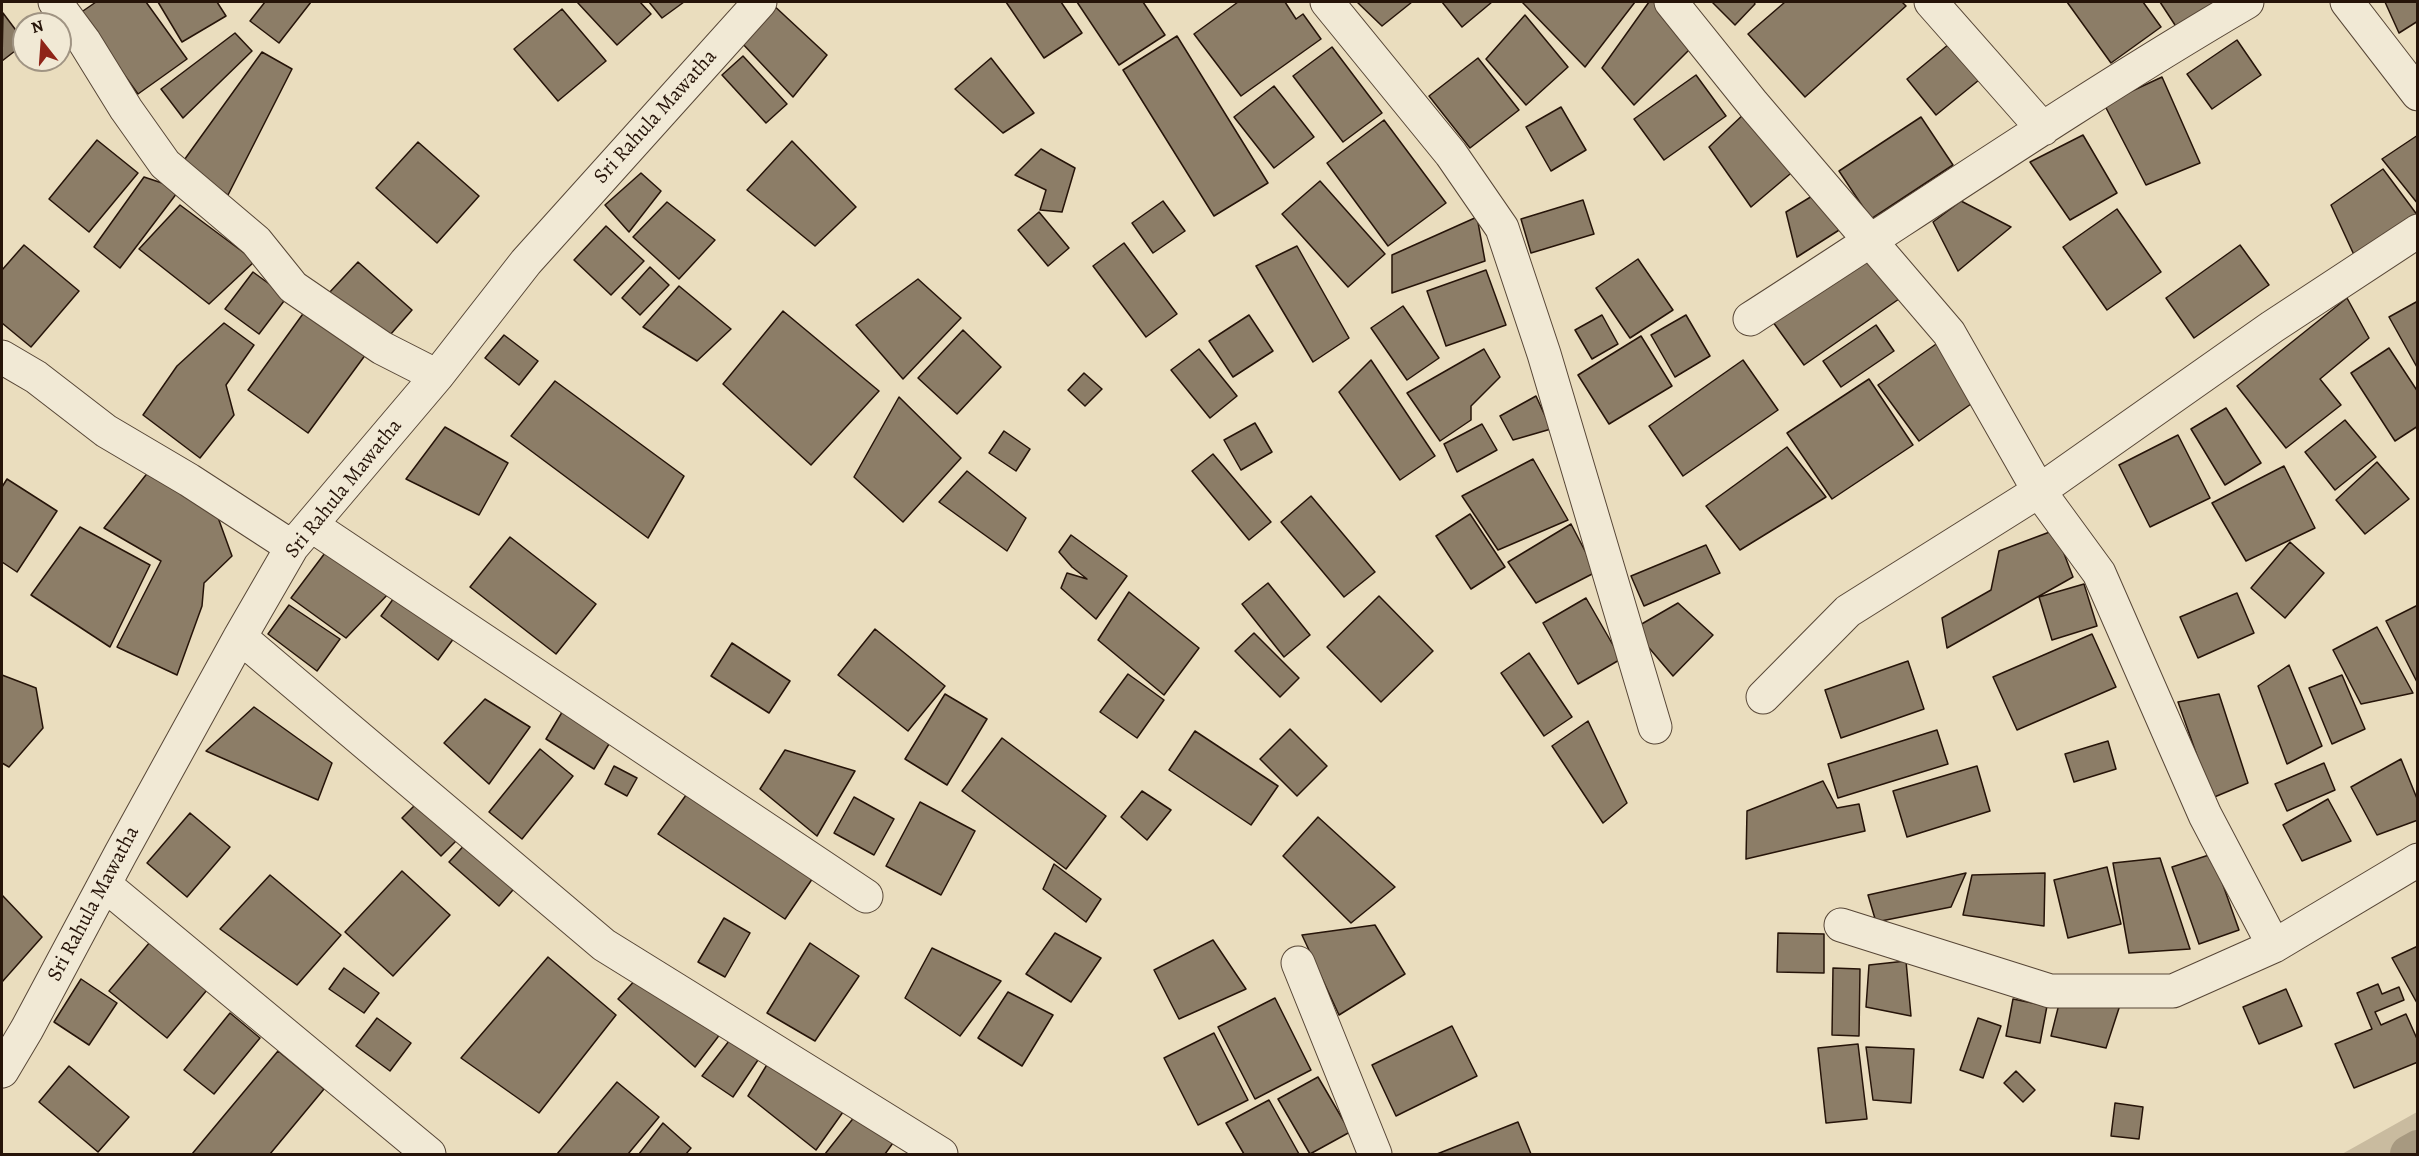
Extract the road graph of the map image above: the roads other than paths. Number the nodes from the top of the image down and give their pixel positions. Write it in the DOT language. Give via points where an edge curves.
graph roads {
  1 [pos="55,2"];
  2 [pos="760,2"];
  3 [pos="1327,2"];
  4 [pos="1671,2"];
  5 [pos="1931,2"];
  6 [pos="2247,2"];
  7 [pos="2347,2"];
  8 [pos="2418,94"];
  9 [pos="2043,129"];
  10 [pos="2418,231"];
  11 [pos="1871,241"];
  12 [pos="1750,319"];
  13 [pos="2,357"];
  14 [pos="437,376"];
  15 [pos="2039,491"];
  16 [pos="302,536"];
  17 [pos="240,637"];
  18 [pos="1763,698"];
  19 [pos="1655,728"];
  20 [pos="2418,860"];
  21 [pos="105,885"];
  22 [pos="866,896"];
  23 [pos="1841,925"];
  24 [pos="2274,946"];
  25 [pos="1298,963"];
  26 [pos="2,1071"];
  27 [pos="1369,1153"];
  28 [pos="429,1155"];
  29 [pos="941,1155"];
  1 -- 14 [label="street" via="165,164 256,241 293,287 382,348"];
  2 -- 14 [label="street, Sri Rahula Mawatha" via="526,262"];
  3 -- 19 [label="street" via="1451,154 1502,228 1544,354"];
  4 -- 11 [label="street"];
  5 -- 9 [label="street"];
  6 -- 9 [label="street"];
  7 -- 8 [label="street"];
  9 -- 11 [label="street"];
  10 -- 15 [label="street" via="2272,327"];
  11 -- 12 [label="street"];
  11 -- 15 [label="street" via="1949,333"];
  13 -- 16 [label="street" via="106,431 189,480"];
  14 -- 16 [label="street, Sri Rahula Mawatha"];
  15 -- 18 [label="street" via="1848,611"];
  15 -- 24 [label="street" via="2099,573 2205,815"];
  16 -- 17 [label="street, Sri Rahula Mawatha"];
  16 -- 22 [label="street"];
  17 -- 21 [label="street, Sri Rahula Mawatha"];
  17 -- 29 [label="street" via="604,945"];
  20 -- 24 [label="street"];
  21 -- 26 [label="street, Sri Rahula Mawatha"];
  21 -- 28 [label="street"];
  23 -- 24 [label="street" via="2050,991 2173,991"];
  25 -- 27 [label="street"];
}
